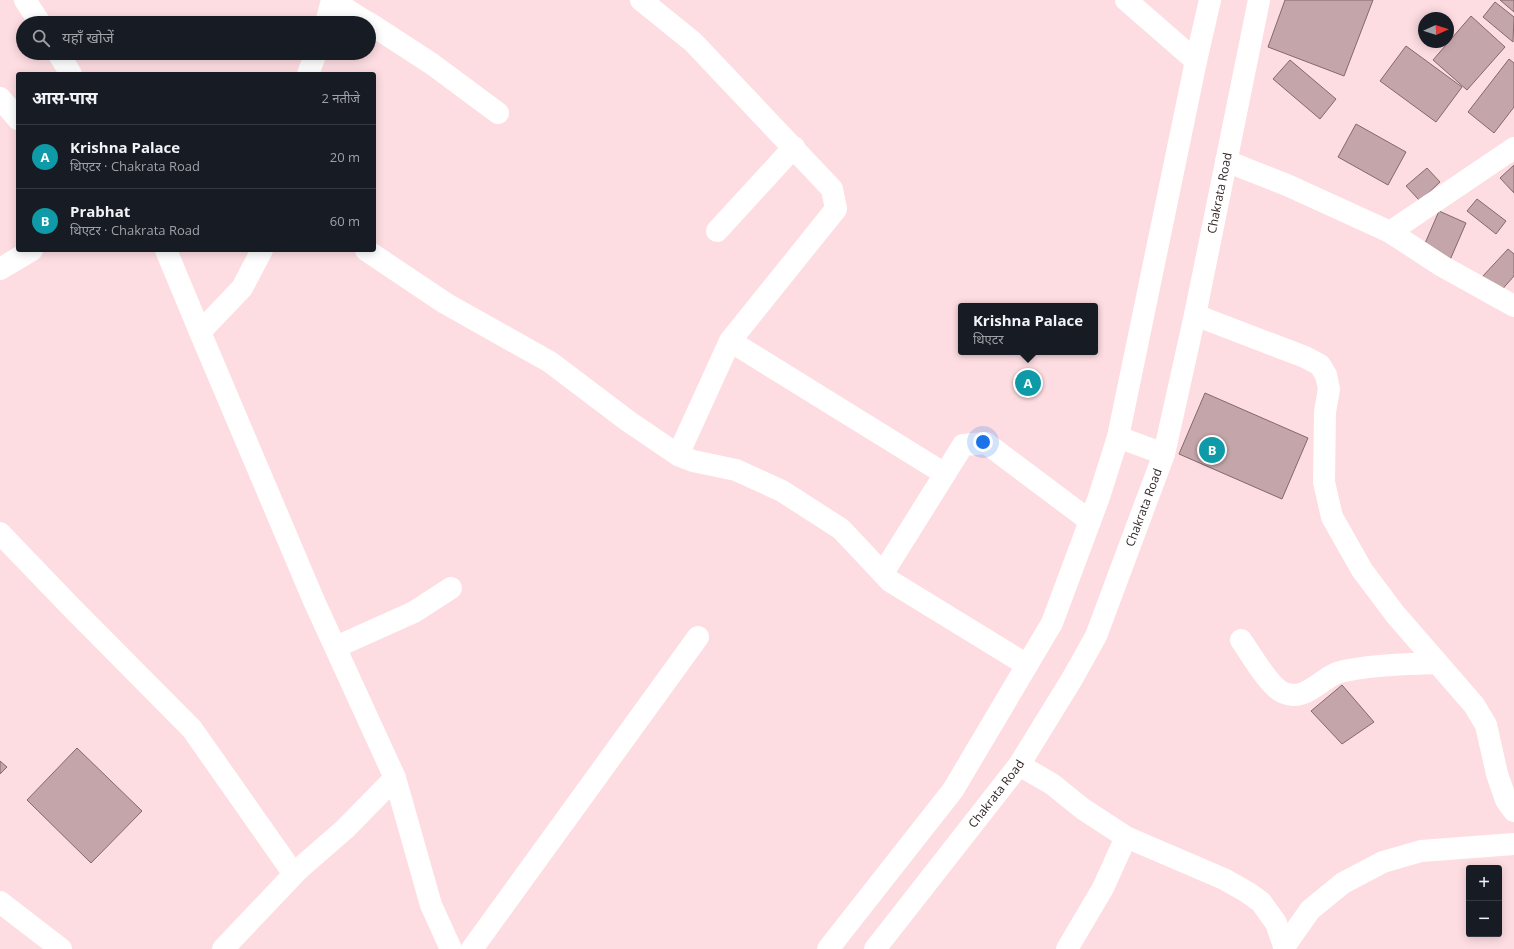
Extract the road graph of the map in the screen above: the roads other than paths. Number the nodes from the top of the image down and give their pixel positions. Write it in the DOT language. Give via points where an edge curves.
graph roads {
  1 [pos="26,0"];
  2 [pos="332,0"];
  3 [pos="641,0"];
  4 [pos="1126,0"];
  5 [pos="1210,0"];
  6 [pos="1259,0"];
  7 [pos="36,16"];
  8 [pos="328,16"];
  9 [pos="358,16"];
  10 [pos="376,28"];
  11 [pos="62,60"];
  12 [pos="313,60"];
  13 [pos="1196,60"];
  14 [pos="70,72"];
  15 [pos="309,72"];
  16 [pos="0,98"];
  17 [pos="498,112"];
  18 [pos="16,117"];
  19 [pos="794,147"];
  20 [pos="1514,148"];
  21 [pos="1226,161"];
  22 [pos="717,231"];
  23 [pos="1390,232"];
  24 [pos="29,252"];
  25 [pos="167,252"];
  26 [pos="261,252"];
  27 [pos="369,252"];
  28 [pos="0,269"];
  29 [pos="1514,306"];
  30 [pos="1194,315"];
  31 [pos="200,332"];
  32 [pos="730,342"];
  33 [pos="1118,437"];
  34 [pos="1164,454"];
  35 [pos="678,455"];
  36 [pos="945,474"];
  37 [pos="1090,520"];
  38 [pos="0,533"];
  39 [pos="883,573"];
  40 [pos="451,588"];
  41 [pos="698,637"];
  42 [pos="1241,640"];
  43 [pos="336,647"];
  44 [pos="1437,663"];
  45 [pos="1027,664"];
  46 [pos="1019,765"];
  47 [pos="395,778"];
  48 [pos="1514,811"];
  49 [pos="1126,837"];
  50 [pos="1514,844"];
  51 [pos="299,869"];
  52 [pos="0,902"];
  53 [pos="1284,948"];
  54 [pos="61,949"];
  55 [pos="223,949"];
  56 [pos="451,949"];
  57 [pos="472,949"];
  58 [pos="828,949"];
  59 [pos="875,949"];
  60 [pos="1067,949"];
  1 -- 7 [label="street"];
  2 -- 8 [label="street"];
  2 -- 9 [label="street"];
  3 -- 19 [label="street" via="693,42"];
  4 -- 13 [label="street"];
  5 -- 13 [label="street"];
  6 -- 21 [label="street, Chakrata Road"];
  10 -- 17 [label="street"];
  11 -- 14 [label="street"];
  12 -- 15 [label="street"];
  13 -- 33 [label="street"];
  16 -- 18 [label="street"];
  19 -- 22 [label="street"];
  19 -- 32 [label="street" via="832,189 836,208"];
  20 -- 23 [label="street"];
  21 -- 23 [label="street" via="1287,185"];
  21 -- 30 [label="street, Chakrata Road"];
  23 -- 29 [label="street" via="1442,266"];
  24 -- 28 [label="street"];
  25 -- 31 [label="street"];
  26 -- 31 [label="street" via="242,288"];
  27 -- 35 [label="street" via="445,303 550,362"];
  30 -- 34 [label="street, Chakrata Road"];
  30 -- 44 [label="street" via="1320,365 1330,388 1325,412 1324,482 1332,517 1362,570"];
  31 -- 43 [label="street"];
  32 -- 35 [label="street"];
  32 -- 36 [label="street"];
  33 -- 34 [label="street"];
  33 -- 37 [label="street"];
  34 -- 46 [label="street, Chakrata Road" via="1096,636"];
  35 -- 39 [label="street" via="693,461 736,470 782,491 841,529"];
  36 -- 37 [label="street" via="963,445 986,443"];
  36 -- 39 [label="street"];
  37 -- 45 [label="street" via="1052,623"];
  38 -- 51 [label="street" via="192,729 291,870 295,872"];
  39 -- 45 [label="street" via="890,581"];
  40 -- 43 [label="street" via="414,612"];
  41 -- 57 [label="street"];
  42 -- 44 [label="street" via="1272,684 1293,696 1314,688 1338,672 1386,664"];
  43 -- 47 [label="street"];
  44 -- 48 [label="street" via="1474,705 1486,725 1497,774 1506,800"];
  45 -- 58 [label="street" via="953,790"];
  46 -- 49 [label="street" via="1052,784 1083,810"];
  46 -- 59 [label="street, Chakrata Road"];
  47 -- 51 [label="street" via="345,830"];
  47 -- 56 [label="street" via="431,904"];
  49 -- 53 [label="street" via="1224,879 1247,892 1261,902 1276,923"];
  49 -- 60 [label="street" via="1103,888"];
  50 -- 53 [label="street" via="1421,851 1382,862 1343,883 1310,910"];
  51 -- 55 [label="street"];
  52 -- 54 [label="street"];
}
